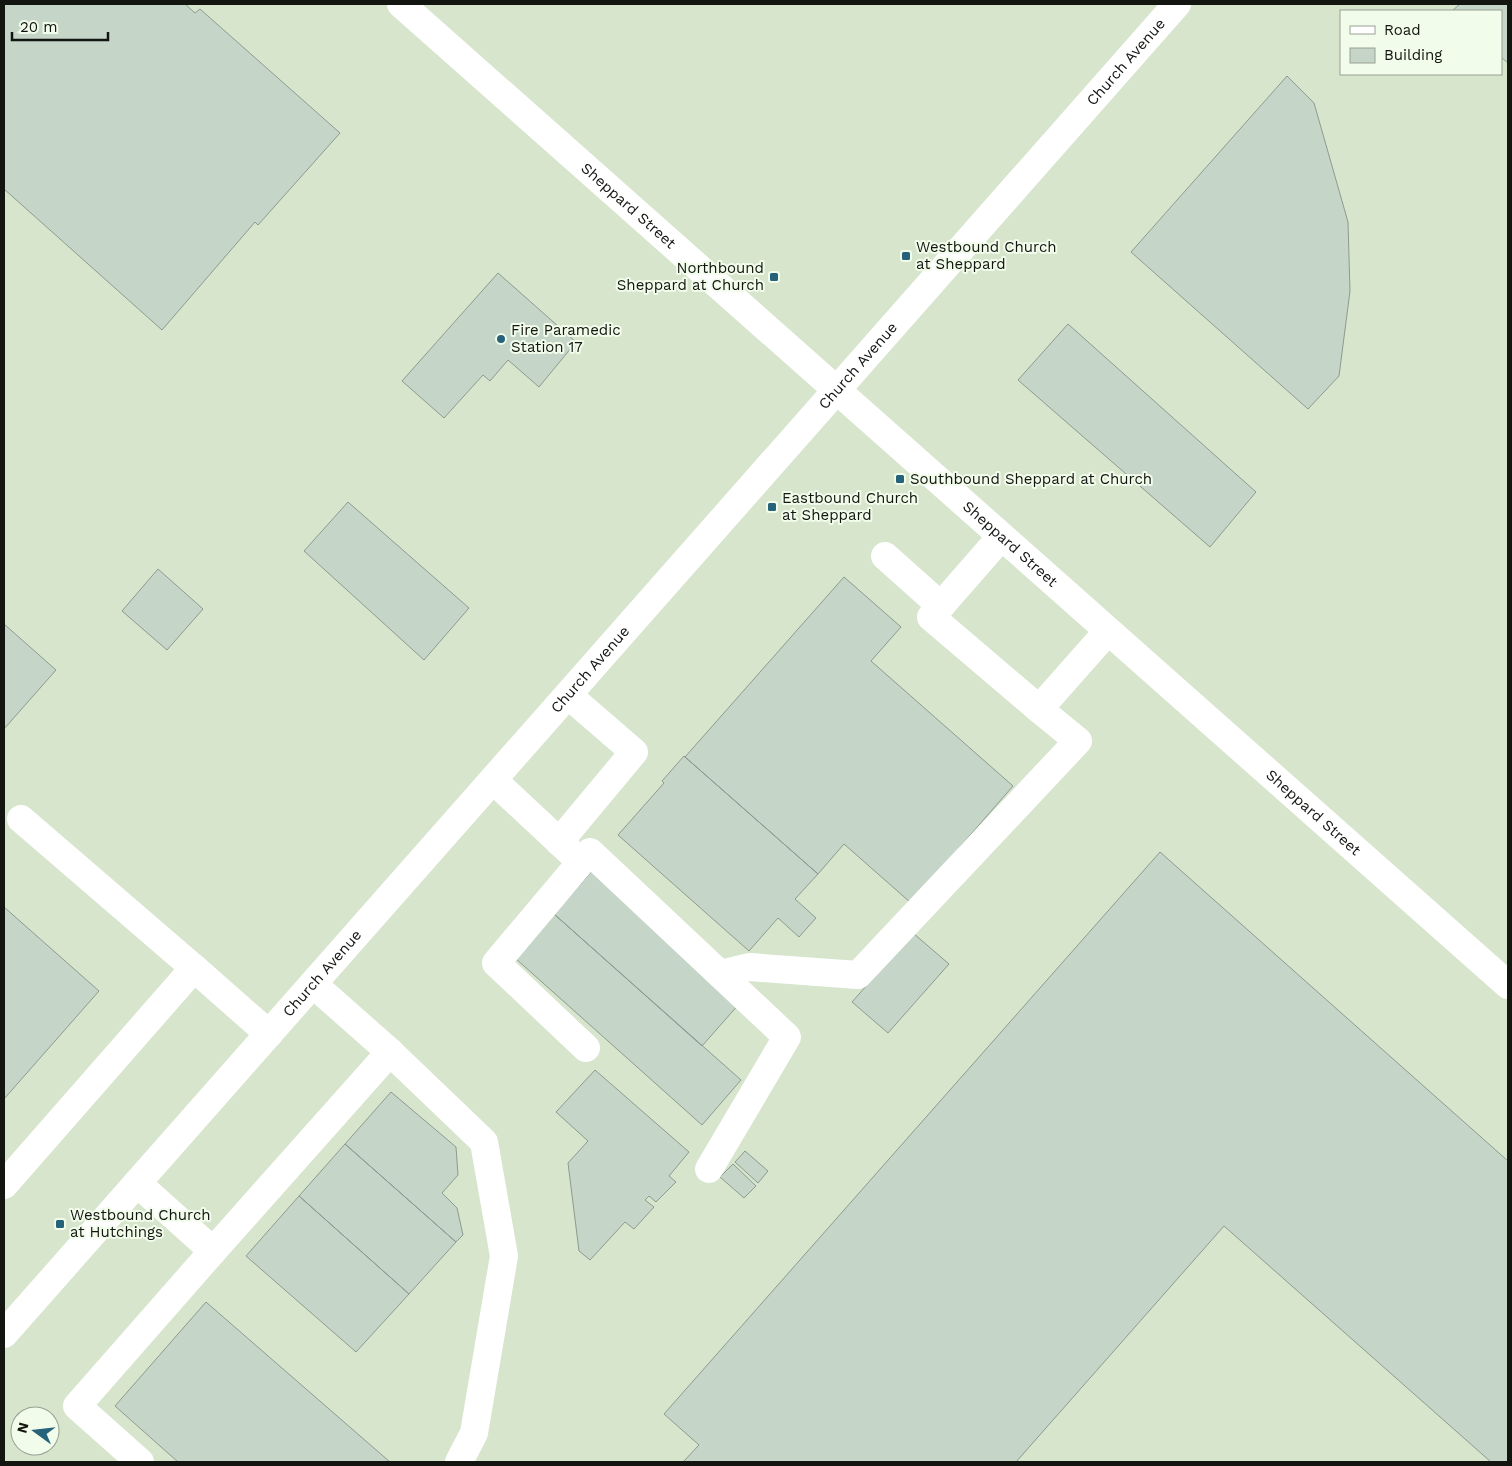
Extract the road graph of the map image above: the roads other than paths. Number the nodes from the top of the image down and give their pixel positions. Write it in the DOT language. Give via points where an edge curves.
graph roads {
  1 [pos="401,4"];
  2 [pos="1177,4"];
  3 [pos="836,390"];
  4 [pos="1001,536"];
  5 [pos="885,556"];
  6 [pos="941,606"];
  7 [pos="1108,631"];
  8 [pos="568,695"];
  9 [pos="1039,709"];
  10 [pos="493,780"];
  11 [pos="21,819"];
  12 [pos="559,842"];
  13 [pos="581,862"];
  14 [pos="194,968"];
  15 [pos="720,974"];
  16 [pos="1505,977"];
  17 [pos="313,984"];
  18 [pos="269,1034"];
  19 [pos="586,1048"];
  20 [pos="390,1052"];
  21 [pos="709,1169"];
  22 [pos="137,1183"];
  23 [pos="4,1185"];
  24 [pos="213,1251"];
  25 [pos="4,1334"];
  26 [pos="140,1462"];
  27 [pos="459,1462"];
  1 -- 3 [label="street, Sheppard Street"];
  2 -- 3 [label="street, Church Avenue"];
  3 -- 4 [label="street, Sheppard Street"];
  3 -- 8 [label="street, Church Avenue"];
  4 -- 6 [label="street"];
  4 -- 7 [label="street, Sheppard Street"];
  5 -- 6 [label="street"];
  6 -- 9 [label="street" via="931,617"];
  7 -- 9 [label="street"];
  7 -- 16 [label="street, Sheppard Street"];
  8 -- 10 [label="street, Church Avenue"];
  8 -- 12 [label="street" via="634,752"];
  9 -- 15 [label="street" via="1078,741 858,975 749,967"];
  10 -- 12 [label="street"];
  10 -- 17 [label="street, Church Avenue"];
  11 -- 14 [label="street"];
  12 -- 13 [label="street"];
  13 -- 15 [label="street" via="590,852"];
  13 -- 19 [label="street" via="496,963"];
  14 -- 18 [label="street"];
  14 -- 23 [label="street"];
  15 -- 21 [label="street" via="787,1037"];
  17 -- 18 [label="street, Church Avenue"];
  17 -- 20 [label="street"];
  18 -- 22 [label="street, Church Avenue"];
  20 -- 24 [label="street"];
  20 -- 27 [label="street" via="484,1142 504,1256 474,1433"];
  22 -- 24 [label="street"];
  22 -- 25 [label="street, Church Avenue"];
  24 -- 26 [label="street" via="77,1406"];
}
